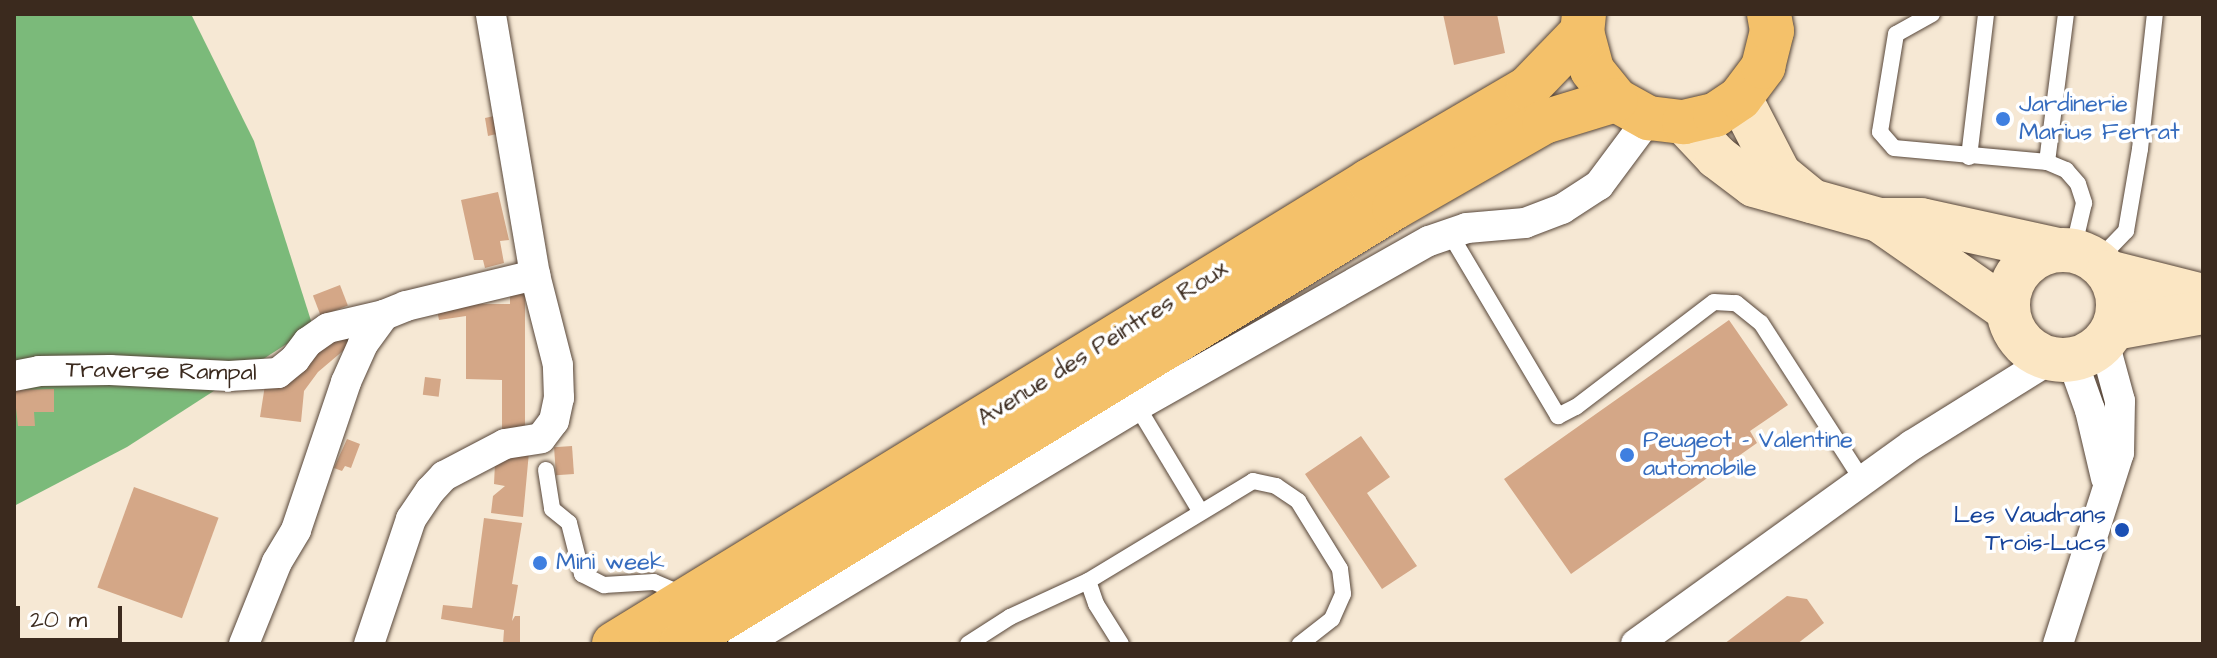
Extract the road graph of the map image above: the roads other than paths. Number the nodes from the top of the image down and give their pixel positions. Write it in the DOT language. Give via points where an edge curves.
graph roads {
  1 [pos="491,14"];
  2 [pos="1932,14"];
  3 [pos="1986,14"];
  4 [pos="2066,14"];
  5 [pos="2155,14"];
  6 [pos="1775,20"];
  7 [pos="1583,23"];
  8 [pos="1740,98"];
  9 [pos="1650,113"];
  10 [pos="1969,157"];
  11 [pos="2047,162"];
  12 [pos="1814,203"];
  13 [pos="1879,220"];
  14 [pos="1450,234"];
  15 [pos="2084,258"];
  16 [pos="535,275"];
  17 [pos="2203,296"];
  18 [pos="2008,310"];
  19 [pos="2203,312"];
  20 [pos="384,315"];
  21 [pos="2085,347"];
  22 [pos="14,376"];
  23 [pos="1137,406"];
  24 [pos="546,470"];
  25 [pos="1862,480"];
  26 [pos="1200,511"];
  27 [pos="1088,581"];
  28 [pos="691,597"];
  29 [pos="244,644"];
  30 [pos="369,644"];
  31 [pos="614,644"];
  32 [pos="681,644"];
  33 [pos="743,644"];
  34 [pos="968,644"];
  35 [pos="1121,644"];
  36 [pos="1300,644"];
  37 [pos="1636,644"];
  38 [pos="2058,644"];
  1 -- 16 [label="street"];
  2 -- 10 [label="lane" via="1896,34 1880,132 1894,148"];
  3 -- 10 [label="lane"];
  4 -- 11 [label="lane"];
  5 -- 15 [label="lane" via="2126,231"];
  6 -- 8 [label="main road" via="1763,67"];
  7 -- 9 [label="main road" via="1592,70"];
  7 -- 28 [label="main road, Avenue des Peintres Roux" via="1528,88"];
  8 -- 9 [label="main road, Avenue des Peintres Roux" via="1715,115"];
  8 -- 12 [label="street" via="1779,174"];
  9 -- 12 [label="street" via="1754,185"];
  9 -- 14 [label="street" via="1599,185 1562,209 1525,223"];
  9 -- 32 [label="main road, Avenue des Peintres Roux" via="1544,122 1394,208"];
  10 -- 11 [label="lane"];
  11 -- 15 [label="lane" via="2066,170 2081,194"];
  12 -- 13 [label="street"];
  13 -- 15 [label="street" via="1921,220"];
  13 -- 18 [label="street"];
  14 -- 23 [label="street"];
  14 -- 25 [label="lane" via="1558,416 1714,302 1736,303 1761,323"];
  15 -- 17 [label="street"];
  15 -- 18 [label="street" via="2037,256 2020,269"];
  15 -- 21 [label="street" via="2116,289 2119,309"];
  16 -- 20 [label="street, Traverse Rampal"];
  16 -- 30 [label="street" via="558,365 554,421 541,438 505,444 444,476 430,491 411,519"];
  18 -- 21 [label="street" via="2021,342"];
  19 -- 21 [label="street"];
  20 -- 22 [label="street, Traverse Rampal" via="328,328 278,373 110,370"];
  20 -- 29 [label="street" via="346,382 296,530 277,562"];
  21 -- 25 [label="street" via="1964,411"];
  21 -- 38 [label="street" via="2108,496"];
  23 -- 26 [label="lane"];
  23 -- 33 [label="street"];
  24 -- 28 [label="lane" via="552,509 569,523 582,574 604,585 654,582"];
  25 -- 37 [label="street"];
  26 -- 27 [label="lane"];
  26 -- 36 [label="lane" via="1253,481 1276,486 1298,501 1340,569 1343,594 1332,619"];
  27 -- 34 [label="lane" via="1010,617"];
  27 -- 35 [label="lane"];
  28 -- 31 [label="main road, Avenue des Peintres Roux"];
}
